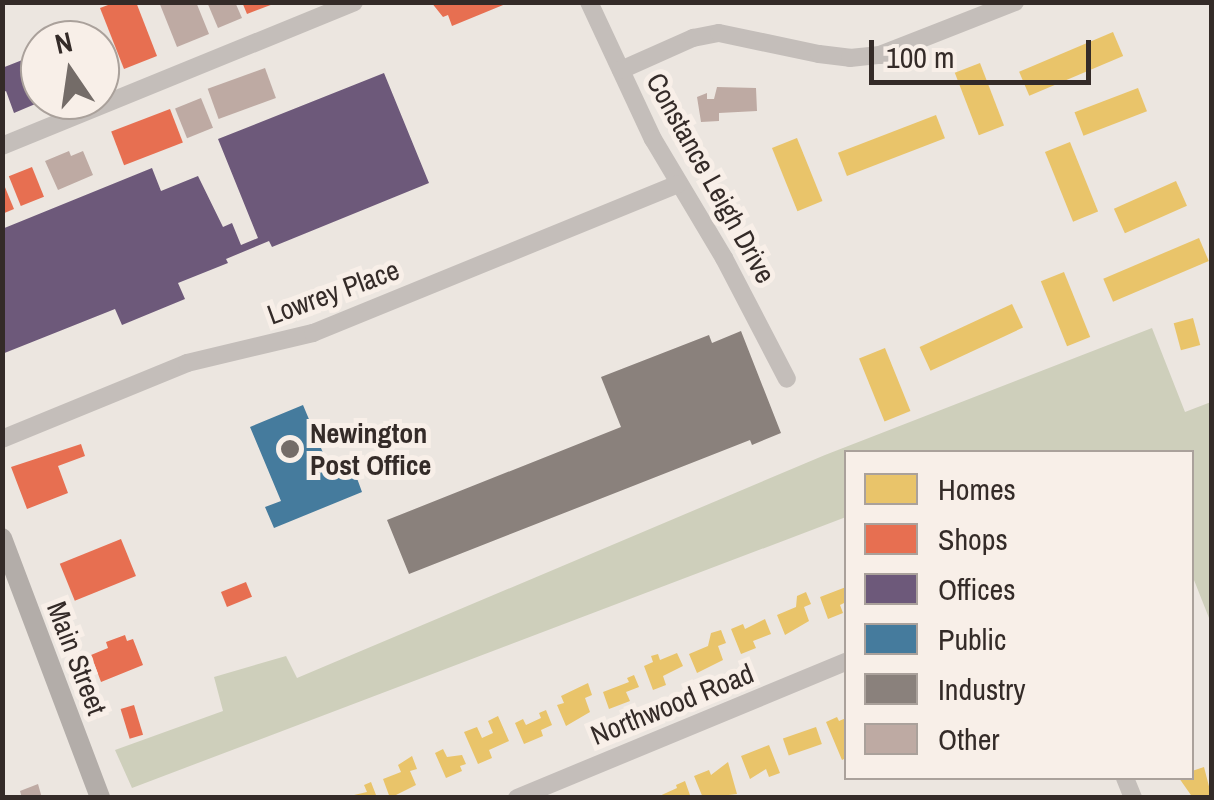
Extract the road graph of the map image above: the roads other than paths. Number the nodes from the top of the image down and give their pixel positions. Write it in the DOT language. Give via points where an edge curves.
graph roads {
  1 [pos="354,2"];
  2 [pos="589,2"];
  3 [pos="1015,2"];
  4 [pos="621,70"];
  5 [pos="2,146"];
  6 [pos="678,184"];
  7 [pos="788,379"];
  8 [pos="2,438"];
  9 [pos="2,538"];
  10 [pos="844,663"];
  11 [pos="100,798"];
  12 [pos="518,798"];
  1 -- 5 [label="street"];
  2 -- 4 [label="street, Constance Leigh Drive"];
  3 -- 4 [label="street" via="880,55 819,54 720,34 694,38"];
  4 -- 6 [label="street, Constance Leigh Drive"];
  6 -- 7 [label="street, Constance Leigh Drive"];
  6 -- 8 [label="street, Lowrey Place" via="312,332 186,364"];
  9 -- 11 [label="main road, Main Street"];
  10 -- 12 [label="street, Northwood Road"];
}
